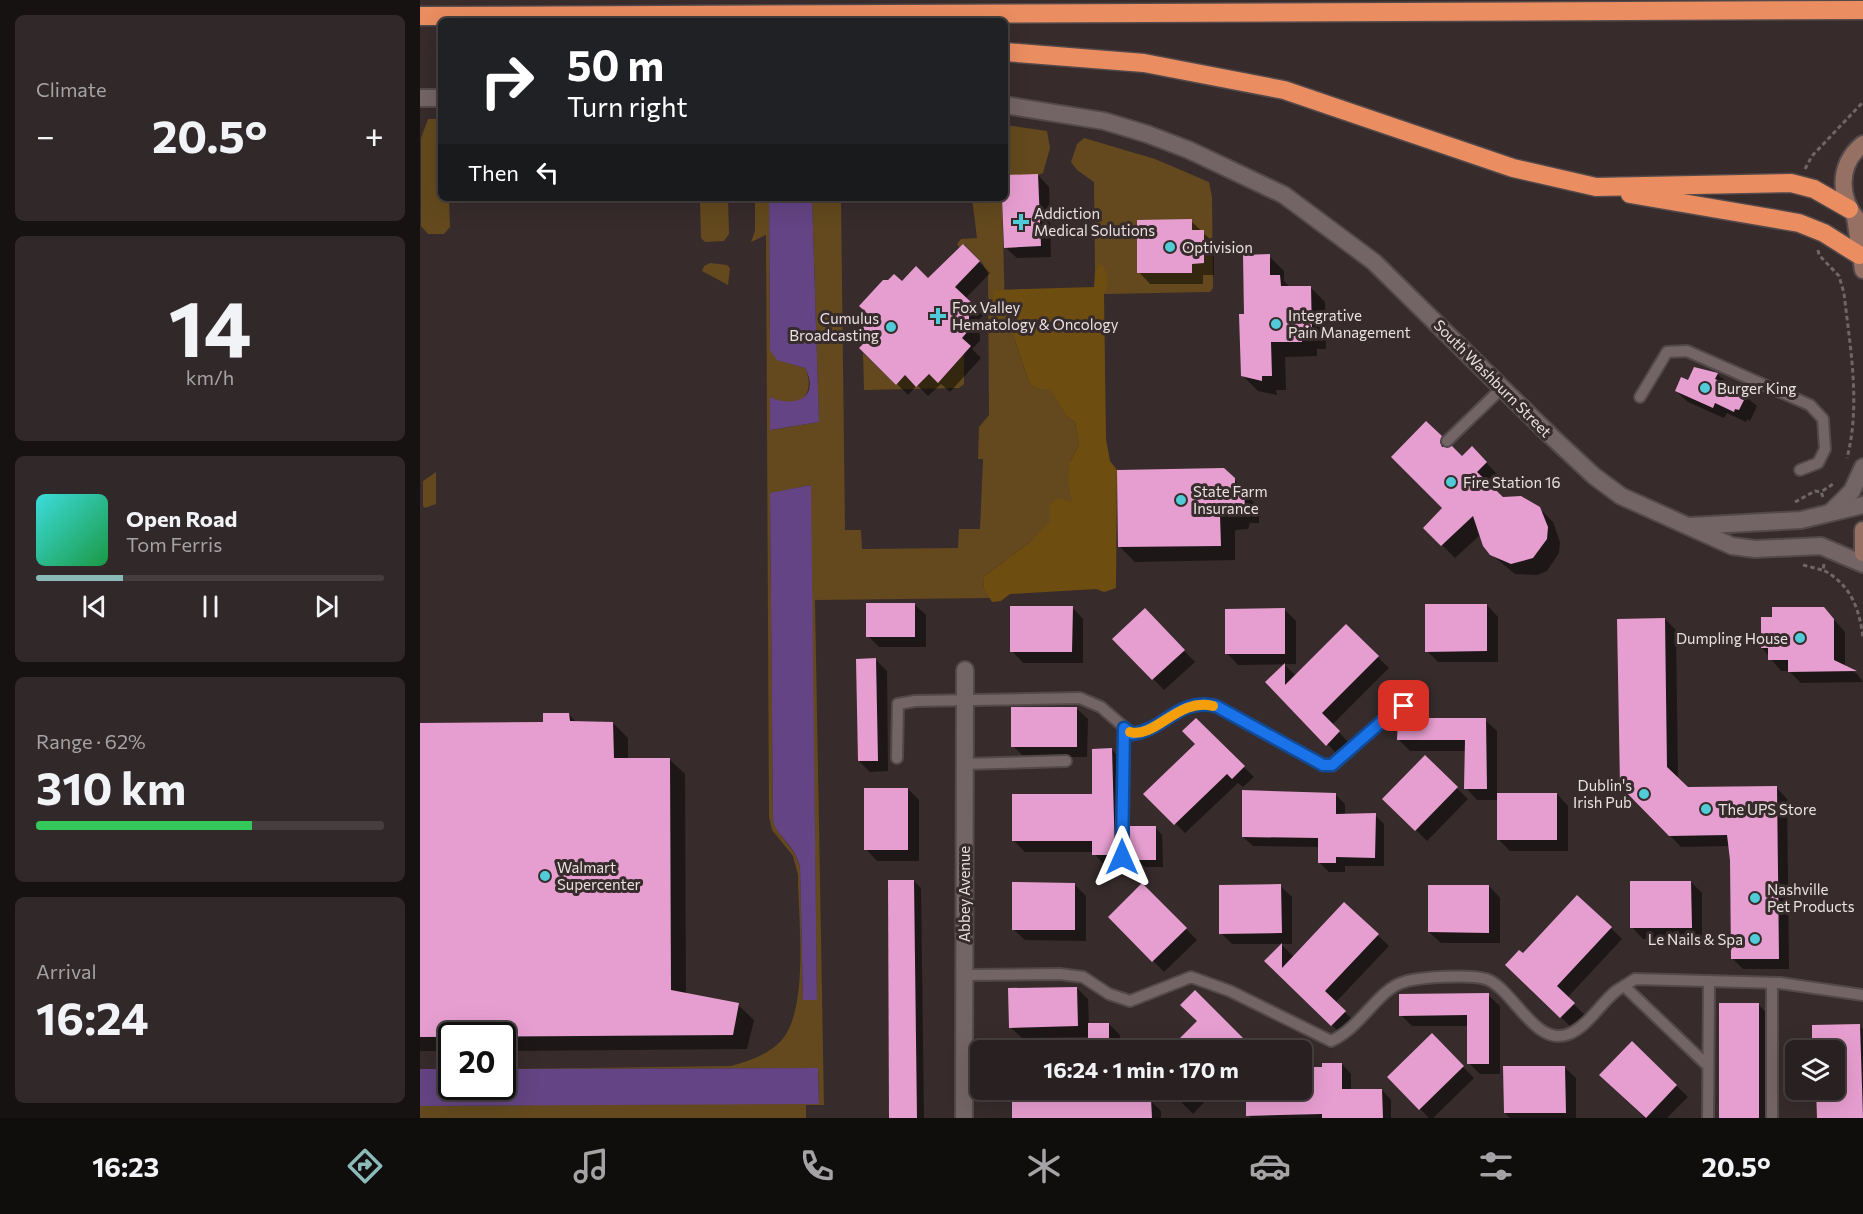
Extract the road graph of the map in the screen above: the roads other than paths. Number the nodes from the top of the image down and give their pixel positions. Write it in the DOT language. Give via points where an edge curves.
graph roads {
  1 [pos="1863,10"];
  2 [pos="420,16"];
  3 [pos="743,18"];
  4 [pos="1008,52"];
  5 [pos="420,98"];
  6 [pos="438,98"];
  7 [pos="1008,105"];
  8 [pos="1863,144"];
  9 [pos="1596,187"];
  10 [pos="1856,217"];
  11 [pos="1861,262"];
  12 [pos="1502,388"];
  13 [pos="1640,397"];
  14 [pos="1447,441"];
  15 [pos="1863,467"];
  16 [pos="1800,470"];
  17 [pos="1863,505"];
  18 [pos="1827,508"];
  19 [pos="1690,526"];
  20 [pos="1863,530"];
  21 [pos="1863,553"];
  22 [pos="1863,564"];
  23 [pos="964,670"];
  24 [pos="964,699"];
  25 [pos="1404,706"];
  26 [pos="1124,728"];
  27 [pos="897,758"];
  28 [pos="1066,761"];
  29 [pos="964,764"];
  30 [pos="1122,857"];
  31 [pos="964,975"];
  32 [pos="1709,981"];
  33 [pos="1772,983"];
  34 [pos="1624,986"];
  35 [pos="1863,995"];
  36 [pos="1708,1066"];
  37 [pos="964,1118"];
  38 [pos="1708,1118"];
  39 [pos="1772,1118"];
  1 -- 3 [label="highway"];
  2 -- 3 [label="highway"];
  4 -- 9 [label="highway" via="1144,63 1284,90 1514,168"];
  5 -- 6 [label="street"];
  7 -- 12 [label="street, South Washburn Street" via="1104,121 1147,134 1284,195 1374,262"];
  8 -- 10 [label="main road" via="1851,156 1844,177 1843,188"];
  9 -- 10 [label="highway" via="1791,183 1806,187"];
  9 -- 11 [label="highway" via="1767,216 1814,228"];
  10 -- 11 [label="main road"];
  12 -- 14 [label="lane"];
  12 -- 19 [label="street, South Washburn Street" via="1611,490 1643,508"];
  13 -- 16 [label="lane" via="1667,352 1686,351 1810,405 1823,419 1826,449 1818,463"];
  15 -- 18 [label="street" via="1852,491"];
  17 -- 18 [label="street, South Washburn Street"];
  18 -- 19 [label="street, South Washburn Street" via="1801,520"];
  19 -- 22 [label="street, South Washburn Street" via="1732,546 1821,546"];
  20 -- 21 [label="main road"];
  23 -- 24 [label="street, Abbey Avenue"];
  24 -- 26 [label="lane" via="1080,698 1101,707"];
  24 -- 27 [label="lane" via="898,704"];
  24 -- 29 [label="street, Abbey Avenue"];
  25 -- 26 [label="lane" via="1332,765 1323,765 1216,706 1202,703 1181,709 1144,732 1132,734"];
  26 -- 30 [label="lane"];
  28 -- 29 [label="lane"];
  29 -- 31 [label="street, Abbey Avenue"];
  31 -- 34 [label="lane" via="1083,977 1109,994 1130,1001 1191,977 1230,991 1331,1041 1356,1026 1390,987 1405,981 1487,979 1544,1033 1566,1035 1579,1028"];
  31 -- 37 [label="street, Abbey Avenue"];
  32 -- 33 [label="lane"];
  32 -- 34 [label="lane" via="1635,979"];
  32 -- 36 [label="lane"];
  33 -- 35 [label="lane"];
  33 -- 39 [label="lane"];
  34 -- 36 [label="lane"];
  36 -- 38 [label="lane"];
}
